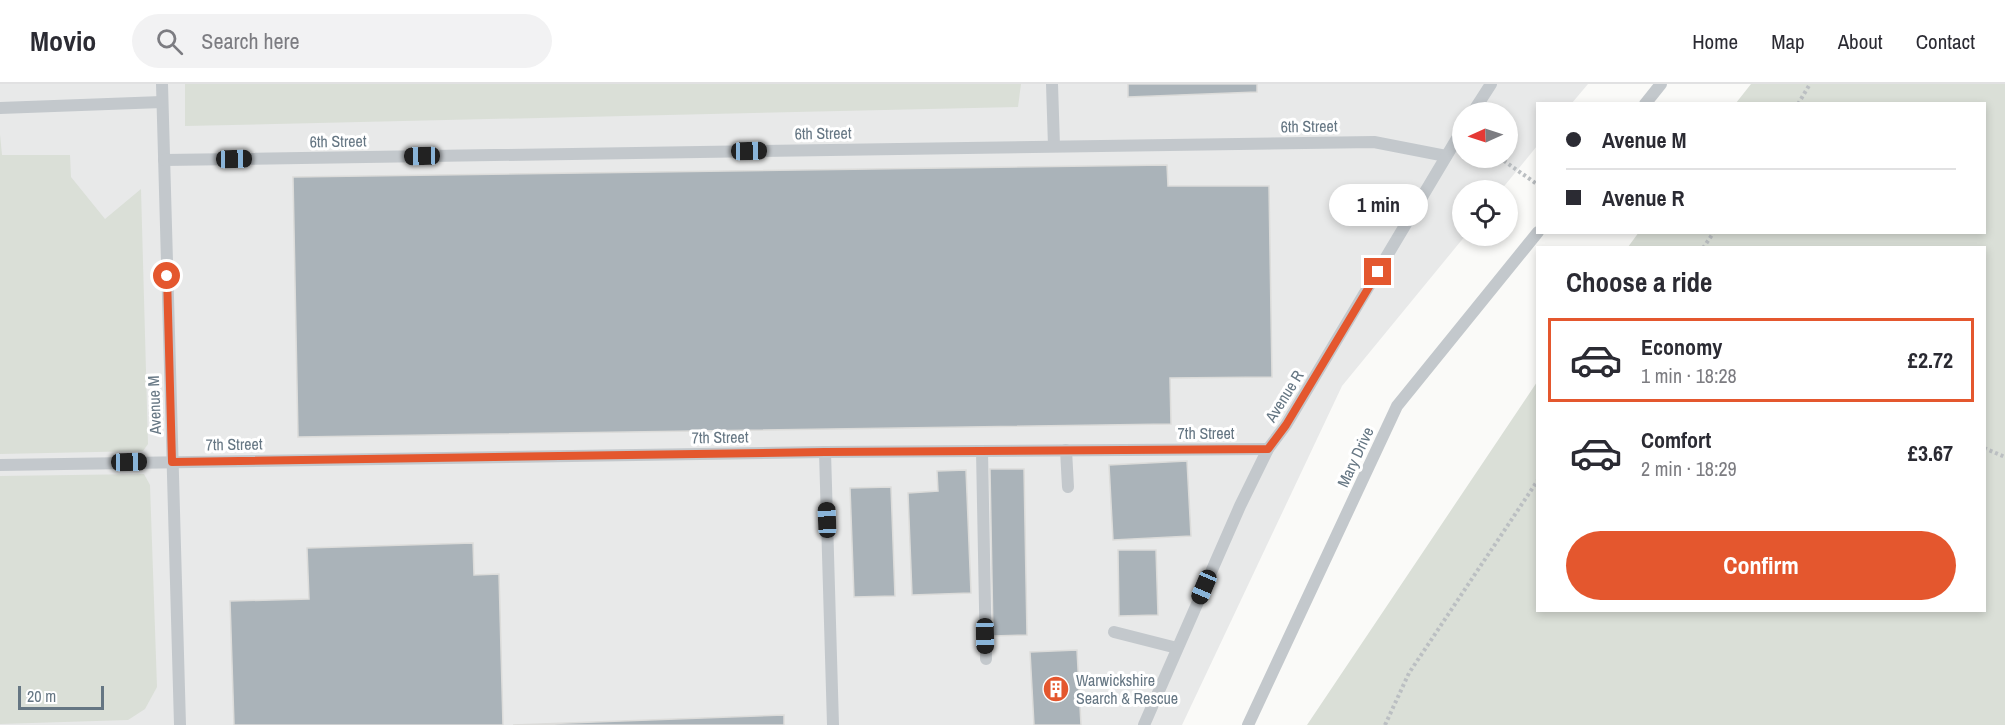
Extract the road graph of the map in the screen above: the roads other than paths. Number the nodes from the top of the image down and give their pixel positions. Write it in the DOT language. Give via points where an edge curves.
graph roads {
  1 [pos="162,84"];
  2 [pos="1052,84"];
  3 [pos="1491,84"];
  4 [pos="1661,84"];
  5 [pos="162,102"];
  6 [pos="1479,102"];
  7 [pos="1648,102"];
  8 [pos="0,108"];
  9 [pos="1054,146"];
  10 [pos="1452,146"];
  11 [pos="1446,156"];
  12 [pos="164,160"];
  13 [pos="1536,234"];
  14 [pos="1268,449"];
  15 [pos="1066,450"];
  16 [pos="982,451"];
  17 [pos="825,452"];
  18 [pos="172,462"];
  19 [pos="0,465"];
  20 [pos="1068,487"];
  21 [pos="1114,632"];
  22 [pos="1178,648"];
  23 [pos="986,659"];
  24 [pos="180,725"];
  25 [pos="833,725"];
  26 [pos="1144,725"];
  27 [pos="1248,725"];
  1 -- 5 [label="lane, Avenue M"];
  2 -- 9 [label="lane"];
  3 -- 6 [label="lane"];
  4 -- 7 [label="lane"];
  5 -- 8 [label="lane"];
  5 -- 12 [label="lane, Avenue M"];
  9 -- 11 [label="lane, 6th Street" via="1374,142"];
  9 -- 12 [label="lane, 6th Street"];
  10 -- 11 [label="lane, Avenue R"];
  11 -- 14 [label="lane, Avenue R"];
  12 -- 18 [label="lane, Avenue M"];
  13 -- 27 [label="lane, Mary Drive" via="1397,406"];
  14 -- 15 [label="lane, 7th Street"];
  14 -- 22 [label="lane, Avenue R"];
  15 -- 16 [label="lane, 7th Street"];
  15 -- 20 [label="lane"];
  16 -- 17 [label="lane, 7th Street"];
  16 -- 23 [label="lane"];
  17 -- 18 [label="lane, 7th Street"];
  17 -- 25 [label="lane"];
  18 -- 19 [label="lane, 7th Street"];
  18 -- 24 [label="lane, Avenue M"];
  21 -- 22 [label="lane"];
  22 -- 26 [label="lane, Avenue R"];
}
